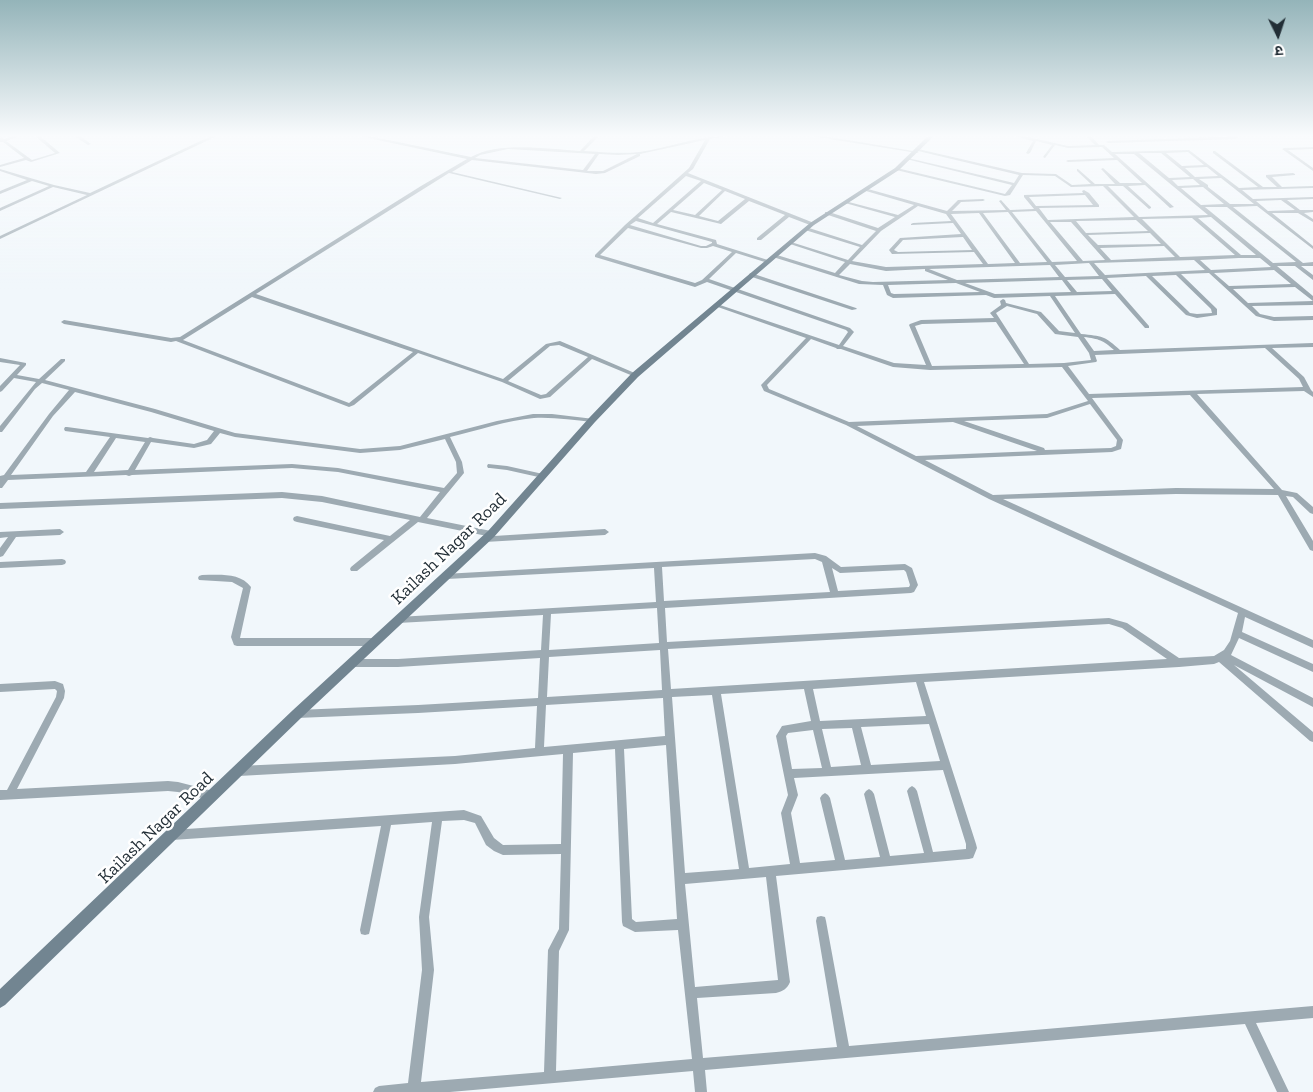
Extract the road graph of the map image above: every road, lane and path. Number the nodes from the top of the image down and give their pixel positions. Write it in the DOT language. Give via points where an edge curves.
graph roads {
  1 [pos="14,187"];
  2 [pos="51,187"];
  3 [pos="57,187"];
  4 [pos="108,187"];
  5 [pos="424,187"];
  6 [pos="512,187"];
  7 [pos="671,187"];
  8 [pos="697,187"];
  9 [pos="717,187"];
  10 [pos="872,187"];
  11 [pos="972,187"];
  12 [pos="1012,187"];
  13 [pos="1081,187"];
  14 [pos="1105,187"];
  15 [pos="1124,187"];
  16 [pos="1149,187"];
  17 [pos="1177,187"];
  18 [pos="1207,187"];
  19 [pos="1235,187"];
  20 [pos="1262,187"];
  21 [pos="1313,187"];
  22 [pos="1281,188"];
  23 [pos="1238,189"];
  24 [pos="1265,189"];
  25 [pos="724,190"];
  26 [pos="868,190"];
  27 [pos="0,193"];
  28 [pos="1087,194"];
  29 [pos="91,195"];
  30 [pos="560,198"];
  31 [pos="1313,198"];
  32 [pos="748,199"];
  33 [pos="1282,199"];
  34 [pos="983,200"];
  35 [pos="1252,200"];
  36 [pos="1001,201"];
  37 [pos="847,202"];
  38 [pos="918,204"];
  39 [pos="1229,205"];
  40 [pos="1258,205"];
  41 [pos="1199,206"];
  42 [pos="1172,207"];
  43 [pos="1035,208"];
  44 [pos="1149,208"];
  45 [pos="0,210"];
  46 [pos="670,210"];
  47 [pos="1008,211"];
  48 [pos="1299,211"];
  49 [pos="1313,211"];
  50 [pos="980,212"];
  51 [pos="1269,212"];
  52 [pos="948,213"];
  53 [pos="827,214"];
  54 [pos="788,215"];
  55 [pos="1211,216"];
  56 [pos="899,217"];
  57 [pos="1194,217"];
  58 [pos="696,218"];
  59 [pos="1136,218"];
  60 [pos="635,219"];
  61 [pos="1072,220"];
  62 [pos="1046,221"];
  63 [pos="1313,221"];
  64 [pos="954,222"];
  65 [pos="655,223"];
  66 [pos="912,224"];
  67 [pos="627,226"];
  68 [pos="809,227"];
  69 [pos="879,230"];
  70 [pos="1151,232"];
  71 [pos="1084,234"];
  72 [pos="965,236"];
  73 [pos="0,238"];
  74 [pos="759,239"];
  75 [pos="789,243"];
  76 [pos="714,244"];
  77 [pos="1164,245"];
  78 [pos="864,247"];
  79 [pos="1096,247"];
  80 [pos="1313,248"];
  81 [pos="735,251"];
  82 [pos="975,251"];
  83 [pos="1261,256"];
  84 [pos="1240,257"];
  85 [pos="771,258"];
  86 [pos="1196,258"];
  87 [pos="1179,259"];
  88 [pos="1109,261"];
  89 [pos="849,262"];
  90 [pos="1081,262"];
  91 [pos="1090,262"];
  92 [pos="1051,263"];
  93 [pos="1018,264"];
  94 [pos="1299,264"];
  95 [pos="1313,264"];
  96 [pos="986,265"];
  97 [pos="1274,266"];
  98 [pos="923,268"];
  99 [pos="1210,271"];
  100 [pos="1177,273"];
  101 [pos="1148,274"];
  102 [pos="751,275"];
  103 [pos="836,275"];
  104 [pos="1103,276"];
  105 [pos="1062,278"];
  106 [pos="1313,278"];
  107 [pos="705,280"];
  108 [pos="960,282"];
  109 [pos="885,284"];
  110 [pos="1296,285"];
  111 [pos="1228,288"];
  112 [pos="736,289"];
  113 [pos="1116,292"];
  114 [pos="1075,293"];
  115 [pos="252,294"];
  116 [pos="988,294"];
  117 [pos="1051,294"];
  118 [pos="1001,296"];
  119 [pos="1313,299"];
  120 [pos="1313,303"];
  121 [pos="1004,304"];
  122 [pos="1246,305"];
  123 [pos="718,306"];
  124 [pos="854,309"];
  125 [pos="1313,318"];
  126 [pos="997,320"];
  127 [pos="64,322"];
  128 [pos="1146,327"];
  129 [pos="1080,335"];
  130 [pos="810,337"];
  131 [pos="178,340"];
  132 [pos="1313,344"];
  133 [pos="1266,346"];
  134 [pos="839,348"];
  135 [pos="417,350"];
  136 [pos="1120,352"];
  137 [pos="1092,353"];
  138 [pos="592,356"];
  139 [pos="0,360"];
  140 [pos="63,360"];
  141 [pos="1027,365"];
  142 [pos="1064,365"];
  143 [pos="930,368"];
  144 [pos="635,375"];
  145 [pos="14,376"];
  146 [pos="40,380"];
  147 [pos="504,381"];
  148 [pos="0,390"];
  149 [pos="72,390"];
  150 [pos="1192,393"];
  151 [pos="1311,393"];
  152 [pos="1089,399"];
  153 [pos="949,419"];
  154 [pos="592,420"];
  155 [pos="848,424"];
  156 [pos="67,429"];
  157 [pos="0,430"];
  158 [pos="218,430"];
  159 [pos="114,435"];
  160 [pos="447,437"];
  161 [pos="150,439"];
  162 [pos="1049,452"];
  163 [pos="915,458"];
  164 [pos="490,466"];
  165 [pos="129,474"];
  166 [pos="88,475"];
  167 [pos="543,476"];
  168 [pos="3,478"];
  169 [pos="0,486"];
  170 [pos="446,492"];
  171 [pos="1280,492"];
  172 [pos="992,497"];
  173 [pos="0,506"];
  174 [pos="1313,511"];
  175 [pos="297,518"];
  176 [pos="418,520"];
  177 [pos="60,532"];
  178 [pos="605,532"];
  179 [pos="14,534"];
  180 [pos="0,535"];
  181 [pos="488,536"];
  182 [pos="391,540"];
  183 [pos="1313,548"];
  184 [pos="0,554"];
  185 [pos="826,561"];
  186 [pos="62,562"];
  187 [pos="0,565"];
  188 [pos="658,566"];
  189 [pos="354,569"];
  190 [pos="447,576"];
  191 [pos="202,578"];
  192 [pos="835,595"];
  193 [pos="660,604"];
  194 [pos="547,611"];
  195 [pos="1243,611"];
  196 [pos="398,620"];
  197 [pos="1236,633"];
  198 [pos="375,642"];
  199 [pos="1313,644"];
  200 [pos="663,646"];
  201 [pos="546,654"];
  202 [pos="1223,658"];
  203 [pos="352,663"];
  204 [pos="1179,663"];
  205 [pos="1313,668"];
  206 [pos="919,678"];
  207 [pos="808,686"];
  208 [pos="0,688"];
  209 [pos="716,690"];
  210 [pos="666,693"];
  211 [pos="543,700"];
  212 [pos="1313,703"];
  213 [pos="297,714"];
  214 [pos="932,720"];
  215 [pos="855,723"];
  216 [pos="816,725"];
  217 [pos="1313,738"];
  218 [pos="670,740"];
  219 [pos="618,745"];
  220 [pos="568,750"];
  221 [pos="539,752"];
  222 [pos="946,765"];
  223 [pos="867,769"];
  224 [pos="239,771"];
  225 [pos="827,772"];
  226 [pos="789,774"];
  227 [pos="912,791"];
  228 [pos="869,794"];
  229 [pos="4,795"];
  230 [pos="213,796"];
  231 [pos="826,798"];
  232 [pos="438,817"];
  233 [pos="387,821"];
  234 [pos="172,835"];
  235 [pos="565,849"];
  236 [pos="930,858"];
  237 [pos="886,861"];
  238 [pos="841,864"];
  239 [pos="796,868"];
  240 [pos="770,871"];
  241 [pos="745,873"];
  242 [pos="680,879"];
  243 [pos="821,921"];
  244 [pos="683,924"];
  245 [pos="365,930"];
  246 [pos="690,993"];
  247 [pos="0,1000"];
  248 [pos="1313,1012"];
  249 [pos="1248,1018"];
  250 [pos="844,1051"];
  251 [pos="698,1066"];
  252 [pos="550,1077"];
  253 [pos="414,1088"];
  254 [pos="379,1092"];
  255 [pos="700,1092"];
  256 [pos="1283,1092"];
  1 -- 27 [label="street"];
  2 -- 45 [label="street"];
  3 -- 29 [label="street"];
  4 -- 29 [label="street"];
  5 -- 115 [label="street"];
  6 -- 30 [label="street"];
  7 -- 60 [label="street"];
  8 -- 46 [label="street"];
  9 -- 25 [label="street"];
  10 -- 26 [label="street, Kailash Nagar Road"];
  11 -- 12 [label="street" via="1001,194 1008,194"];
  13 -- 28 [label="street"];
  14 -- 59 [label="street"];
  15 -- 44 [label="street"];
  16 -- 42 [label="street"];
  17 -- 41 [label="street"];
  18 -- 39 [label="street"];
  19 -- 23 [label="street"];
  20 -- 24 [label="street"];
  21 -- 22 [label="street"];
  22 -- 24 [label="street"];
  23 -- 24 [label="street"];
  23 -- 35 [label="street"];
  24 -- 33 [label="street"];
  25 -- 32 [label="street"];
  25 -- 58 [label="street"];
  26 -- 37 [label="street, Kailash Nagar Road"];
  26 -- 38 [label="street"];
  28 -- 43 [label="street" via="1026,196"];
  28 -- 43 [label="street" via="1097,206"];
  29 -- 73 [label="street"];
  31 -- 33 [label="street"];
  32 -- 54 [label="street"];
  32 -- 58 [label="street" via="721,223"];
  33 -- 35 [label="street"];
  33 -- 48 [label="street"];
  34 -- 52 [label="street" via="960,201"];
  35 -- 40 [label="street"];
  36 -- 47 [label="street"];
  37 -- 53 [label="street, Kailash Nagar Road"];
  37 -- 56 [label="street"];
  38 -- 52 [label="street"];
  38 -- 56 [label="street"];
  39 -- 40 [label="street"];
  39 -- 41 [label="street"];
  39 -- 94 [label="street"];
  40 -- 51 [label="street"];
  41 -- 55 [label="street"];
  43 -- 47 [label="street"];
  43 -- 62 [label="street"];
  46 -- 58 [label="street"];
  46 -- 65 [label="street"];
  47 -- 50 [label="street"];
  47 -- 92 [label="street"];
  48 -- 49 [label="street"];
  48 -- 51 [label="street"];
  48 -- 63 [label="street"];
  50 -- 52 [label="street"];
  50 -- 93 [label="street"];
  51 -- 80 [label="street"];
  52 -- 64 [label="street"];
  53 -- 68 [label="street, Kailash Nagar Road"];
  53 -- 69 [label="street"];
  54 -- 68 [label="street"];
  54 -- 74 [label="street"];
  55 -- 57 [label="street"];
  55 -- 83 [label="street"];
  56 -- 69 [label="street"];
  57 -- 59 [label="street"];
  57 -- 84 [label="street"];
  59 -- 61 [label="street"];
  59 -- 70 [label="street"];
  60 -- 65 [label="street"];
  60 -- 67 [label="street"];
  61 -- 62 [label="street"];
  61 -- 71 [label="street"];
  62 -- 90 [label="street"];
  64 -- 66 [label="street"];
  64 -- 72 [label="street"];
  65 -- 76 [label="street" via="712,240"];
  67 -- 76 [label="street" via="700,247"];
  67 -- 107 [label="street" via="597,256 695,285"];
  68 -- 75 [label="street, Kailash Nagar Road"];
  68 -- 78 [label="street"];
  69 -- 78 [label="street"];
  70 -- 71 [label="street"];
  70 -- 77 [label="street"];
  71 -- 79 [label="street"];
  72 -- 82 [label="street"];
  72 -- 82 [label="street" via="902,239 891,250 894,253"];
  75 -- 85 [label="street, Kailash Nagar Road"];
  75 -- 89 [label="street"];
  76 -- 81 [label="street"];
  77 -- 79 [label="street"];
  77 -- 87 [label="street"];
  78 -- 89 [label="street"];
  79 -- 88 [label="street"];
  81 -- 85 [label="street"];
  81 -- 107 [label="street"];
  82 -- 96 [label="street"];
  83 -- 84 [label="street"];
  83 -- 97 [label="street"];
  84 -- 86 [label="street"];
  85 -- 102 [label="street, Kailash Nagar Road"];
  85 -- 103 [label="street"];
  86 -- 87 [label="street"];
  86 -- 99 [label="street"];
  87 -- 88 [label="street"];
  88 -- 91 [label="street"];
  89 -- 98 [label="street" via="877,268"];
  89 -- 103 [label="street"];
  90 -- 91 [label="street"];
  90 -- 92 [label="street"];
  91 -- 104 [label="street"];
  92 -- 93 [label="street"];
  92 -- 105 [label="street"];
  93 -- 96 [label="street"];
  94 -- 95 [label="street"];
  94 -- 97 [label="street"];
  94 -- 106 [label="street"];
  96 -- 98 [label="street"];
  97 -- 99 [label="street"];
  97 -- 110 [label="street"];
  98 -- 108 [label="street"];
  99 -- 100 [label="street"];
  99 -- 111 [label="street"];
  100 -- 101 [label="street"];
  100 -- 101 [label="street" via="1214,309 1215,314 1188,314"];
  101 -- 104 [label="street"];
  102 -- 112 [label="street, Kailash Nagar Road"];
  102 -- 124 [label="street"];
  103 -- 109 [label="street" via="867,284"];
  104 -- 105 [label="street"];
  104 -- 113 [label="street"];
  105 -- 108 [label="street"];
  105 -- 114 [label="street"];
  107 -- 112 [label="street"];
  108 -- 109 [label="street"];
  108 -- 116 [label="street"];
  109 -- 116 [label="street" via="893,296"];
  110 -- 111 [label="street"];
  110 -- 119 [label="street"];
  111 -- 122 [label="street"];
  112 -- 123 [label="street, Kailash Nagar Road"];
  112 -- 134 [label="street" via="848,329 850,332"];
  113 -- 114 [label="street"];
  113 -- 128 [label="street"];
  114 -- 117 [label="street"];
  115 -- 131 [label="street"];
  115 -- 135 [label="street"];
  116 -- 118 [label="street"];
  117 -- 118 [label="street"];
  117 -- 129 [label="street"];
  118 -- 121 [label="street"];
  120 -- 122 [label="street"];
  121 -- 126 [label="street" via="994,311"];
  121 -- 129 [label="street" via="1039,313 1057,333"];
  122 -- 125 [label="street" via="1265,318"];
  123 -- 130 [label="street"];
  123 -- 144 [label="street, Kailash Nagar Road"];
  126 -- 141 [label="street"];
  126 -- 143 [label="street" via="912,325"];
  127 -- 131 [label="street"];
  129 -- 136 [label="street" via="1103,338"];
  129 -- 137 [label="street"];
  130 -- 134 [label="street"];
  130 -- 155 [label="street" via="764,388"];
  131 -- 135 [label="street" via="349,405"];
  132 -- 133 [label="street"];
  133 -- 136 [label="street"];
  133 -- 151 [label="street" via="1302,378"];
  134 -- 143 [label="street" via="893,365"];
  135 -- 147 [label="street"];
  136 -- 137 [label="street"];
  137 -- 142 [label="street" via="1094,362"];
  138 -- 144 [label="street"];
  138 -- 147 [label="street" via="554,343"];
  138 -- 147 [label="street" via="545,397"];
  139 -- 145 [label="street" via="24,364"];
  140 -- 146 [label="street"];
  141 -- 142 [label="street"];
  141 -- 143 [label="street"];
  142 -- 152 [label="street"];
  144 -- 154 [label="street, Kailash Nagar Road"];
  145 -- 146 [label="street"];
  145 -- 148 [label="street"];
  146 -- 149 [label="street"];
  146 -- 157 [label="street"];
  149 -- 158 [label="street" via="181,417"];
  149 -- 168 [label="street"];
  150 -- 151 [label="street" via="1300,389"];
  150 -- 152 [label="street"];
  150 -- 171 [label="street"];
  152 -- 153 [label="street" via="1047,416"];
  152 -- 162 [label="street" via="1120,440 1119,448"];
  153 -- 155 [label="street"];
  153 -- 162 [label="street"];
  154 -- 160 [label="street" via="533,416"];
  154 -- 167 [label="street, Kailash Nagar Road"];
  155 -- 163 [label="street"];
  156 -- 159 [label="street"];
  158 -- 160 [label="street" via="360,451 400,448"];
  158 -- 161 [label="street" via="209,442 200,446"];
  159 -- 161 [label="street"];
  159 -- 166 [label="street"];
  160 -- 170 [label="street" via="462,470"];
  161 -- 165 [label="street"];
  162 -- 163 [label="street"];
  163 -- 172 [label="street"];
  164 -- 167 [label="street"];
  165 -- 166 [label="street"];
  165 -- 170 [label="street" via="292,466 323,468"];
  166 -- 168 [label="street"];
  167 -- 181 [label="street, Kailash Nagar Road"];
  168 -- 169 [label="street"];
  170 -- 176 [label="street"];
  171 -- 172 [label="street" via="1176,491"];
  171 -- 174 [label="street" via="1295,495"];
  171 -- 183 [label="street"];
  172 -- 195 [label="street"];
  173 -- 176 [label="street" via="282,495 322,499"];
  175 -- 182 [label="street"];
  176 -- 181 [label="street"];
  176 -- 182 [label="street"];
  177 -- 179 [label="street"];
  178 -- 181 [label="street"];
  179 -- 180 [label="street"];
  179 -- 184 [label="street"];
  181 -- 190 [label="street, Kailash Nagar Road"];
  182 -- 189 [label="street"];
  185 -- 188 [label="street" via="815,556"];
  185 -- 192 [label="street"];
  185 -- 192 [label="street" via="840,570 905,566 914,585 910,590"];
  186 -- 187 [label="street"];
  188 -- 190 [label="street"];
  188 -- 193 [label="street"];
  190 -- 196 [label="street, Kailash Nagar Road"];
  191 -- 198 [label="street" via="235,580 243,582 246,587 235,637 237,642"];
  192 -- 193 [label="street"];
  193 -- 194 [label="street"];
  193 -- 200 [label="street"];
  194 -- 196 [label="street"];
  194 -- 201 [label="street"];
  195 -- 197 [label="street"];
  195 -- 199 [label="street"];
  196 -- 198 [label="street, Kailash Nagar Road"];
  197 -- 202 [label="street" via="1231,651"];
  197 -- 205 [label="street"];
  198 -- 203 [label="street, Kailash Nagar Road"];
  200 -- 201 [label="street"];
  200 -- 204 [label="street" via="1109,621 1124,625"];
  200 -- 210 [label="street"];
  201 -- 203 [label="street"];
  201 -- 211 [label="street"];
  202 -- 204 [label="street"];
  202 -- 212 [label="street"];
  202 -- 217 [label="street"];
  203 -- 213 [label="street, Kailash Nagar Road"];
  204 -- 206 [label="street"];
  206 -- 207 [label="street"];
  206 -- 214 [label="street"];
  207 -- 209 [label="street"];
  207 -- 216 [label="street"];
  208 -- 229 [label="street" via="55,686 61,691"];
  209 -- 210 [label="street"];
  209 -- 241 [label="street"];
  210 -- 211 [label="street"];
  210 -- 218 [label="street"];
  211 -- 213 [label="street"];
  211 -- 221 [label="street"];
  213 -- 224 [label="street, Kailash Nagar Road"];
  214 -- 215 [label="street"];
  214 -- 222 [label="street"];
  215 -- 216 [label="street"];
  215 -- 223 [label="street"];
  216 -- 225 [label="street"];
  216 -- 226 [label="street" via="789,728 782,732"];
  218 -- 219 [label="street"];
  218 -- 242 [label="street"];
  219 -- 220 [label="street"];
  219 -- 244 [label="street" via="627,922 635,927"];
  220 -- 221 [label="street"];
  220 -- 235 [label="street"];
  221 -- 224 [label="street"];
  222 -- 223 [label="street"];
  222 -- 236 [label="street" via="972,848 969,854 962,856"];
  223 -- 225 [label="street"];
  224 -- 230 [label="street, Kailash Nagar Road"];
  225 -- 226 [label="street"];
  226 -- 239 [label="street" via="793,795 786,818"];
  227 -- 236 [label="street"];
  228 -- 237 [label="street"];
  229 -- 230 [label="street" via="168,786"];
  230 -- 234 [label="street, Kailash Nagar Road"];
  231 -- 238 [label="street"];
  232 -- 233 [label="street"];
  232 -- 235 [label="street" via="464,815 478,819 491,844 503,850"];
  232 -- 253 [label="street" via="424,917 428,970"];
  233 -- 234 [label="street"];
  233 -- 245 [label="street"];
  234 -- 247 [label="street, Kailash Nagar Road"];
  235 -- 252 [label="street" via="564,930 554,950"];
  236 -- 237 [label="street"];
  237 -- 238 [label="street"];
  238 -- 239 [label="street"];
  239 -- 240 [label="street"];
  240 -- 241 [label="street"];
  240 -- 246 [label="street" via="782,986"];
  241 -- 242 [label="street"];
  242 -- 244 [label="street"];
  243 -- 250 [label="street"];
  244 -- 246 [label="street"];
  246 -- 251 [label="street"];
  248 -- 249 [label="street"];
  249 -- 250 [label="street"];
  249 -- 256 [label="street"];
  250 -- 251 [label="street"];
  251 -- 252 [label="street"];
  251 -- 255 [label="street"];
  252 -- 253 [label="street"];
  253 -- 254 [label="street"];
}
